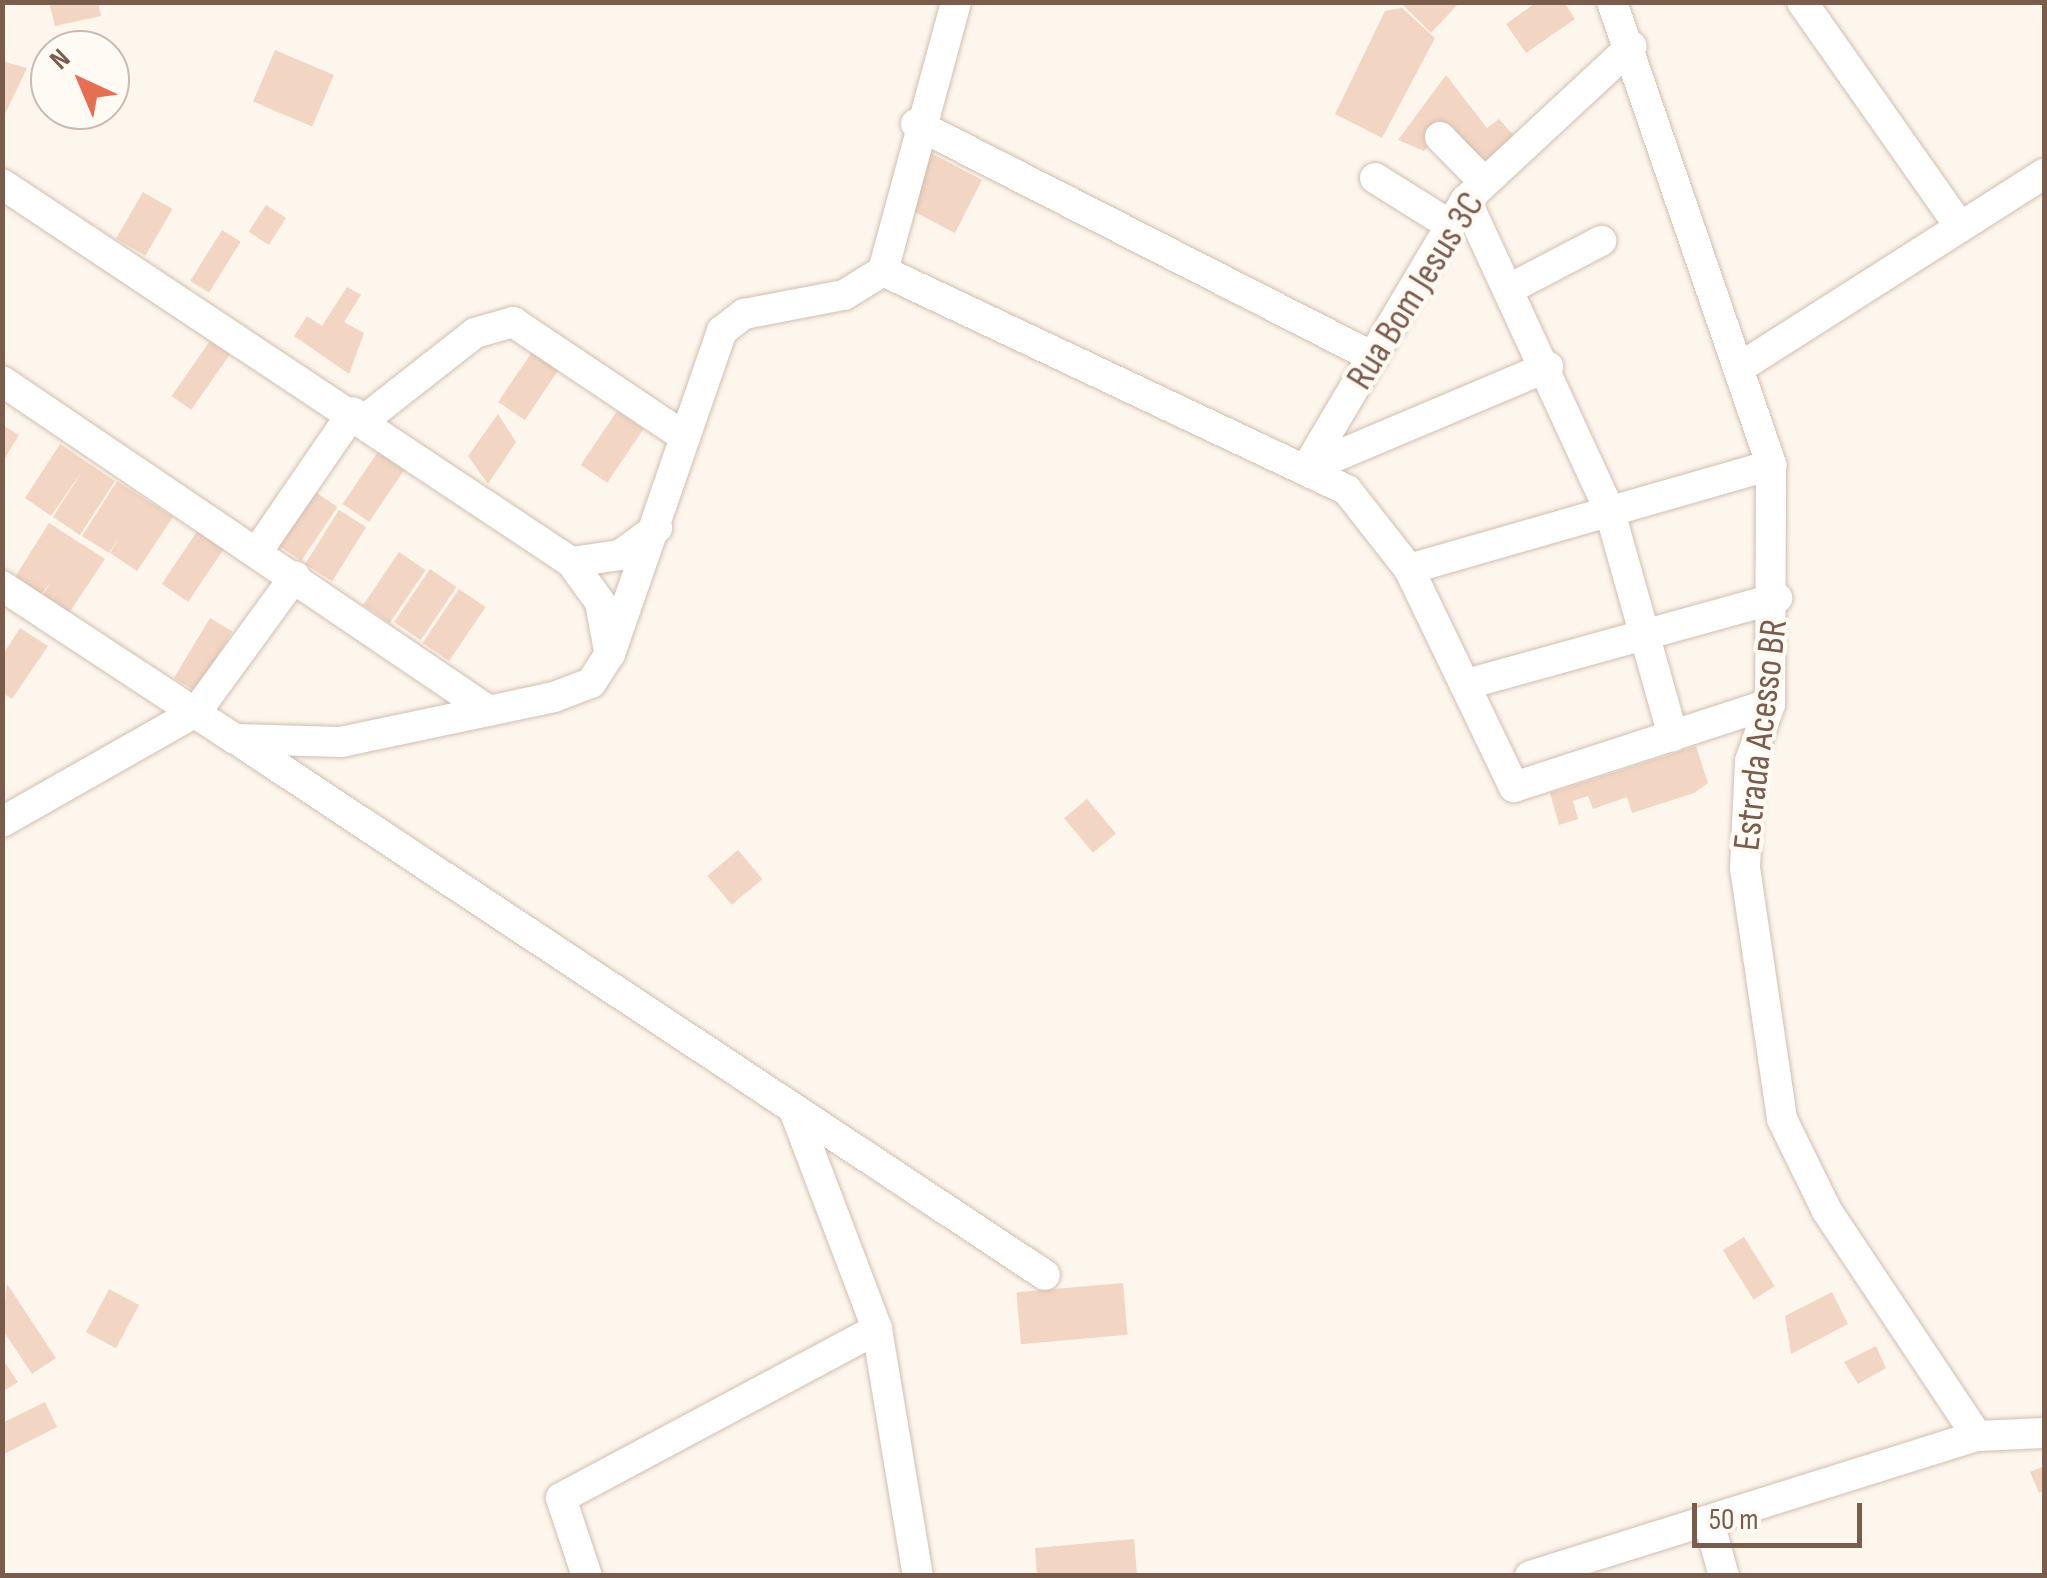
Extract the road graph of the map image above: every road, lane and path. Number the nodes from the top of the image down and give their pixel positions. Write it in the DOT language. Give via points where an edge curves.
graph roads {
  1 [pos="956,2"];
  2 [pos="1612,2"];
  3 [pos="1802,2"];
  4 [pos="1632,46"];
  5 [pos="916,124"];
  6 [pos="1440,137"];
  7 [pos="2044,174"];
  8 [pos="1374,178"];
  9 [pos="2,184"];
  10 [pos="1467,202"];
  11 [pos="1960,228"];
  12 [pos="1601,241"];
  13 [pos="883,271"];
  14 [pos="1511,288"];
  15 [pos="1373,357"];
  16 [pos="1548,368"];
  17 [pos="1739,368"];
  18 [pos="2,381"];
  19 [pos="359,416"];
  20 [pos="685,437"];
  21 [pos="1771,465"];
  22 [pos="1306,469"];
  23 [pos="1610,512"];
  24 [pos="657,528"];
  25 [pos="259,549"];
  26 [pos="571,562"];
  27 [pos="1410,570"];
  28 [pos="296,576"];
  29 [pos="2,586"];
  30 [pos="1776,598"];
  31 [pos="1648,629"];
  32 [pos="610,654"];
  33 [pos="1467,684"];
  34 [pos="1770,704"];
  35 [pos="486,709"];
  36 [pos="196,712"];
  37 [pos="1673,736"];
  38 [pos="235,739"];
  39 [pos="10,808"];
  40 [pos="794,1110"];
  41 [pos="1044,1274"];
  42 [pos="877,1330"];
  43 [pos="2044,1433"];
  44 [pos="1977,1436"];
  45 [pos="1710,1526"];
  46 [pos="587,1576"];
  47 [pos="918,1576"];
  48 [pos="1530,1576"];
  49 [pos="1724,1576"];
  1 -- 5 [label="street"];
  2 -- 4 [label="street, Estrada Acesso BR"];
  3 -- 11 [label="street"];
  4 -- 10 [label="street, Rua Bom Jesus 3C"];
  4 -- 17 [label="street, Estrada Acesso BR"];
  5 -- 13 [label="street"];
  5 -- 15 [label="street"];
  6 -- 10 [label="street"];
  7 -- 11 [label="street"];
  8 -- 10 [label="street"];
  9 -- 19 [label="street"];
  10 -- 14 [label="street"];
  10 -- 15 [label="street, Rua Bom Jesus 3C"];
  11 -- 17 [label="street"];
  12 -- 14 [label="street"];
  13 -- 20 [label="street" via="844,295 732,322 716,343"];
  13 -- 22 [label="street"];
  14 -- 16 [label="street"];
  15 -- 22 [label="street, Rua Bom Jesus 3C"];
  16 -- 22 [label="street"];
  16 -- 23 [label="street"];
  17 -- 21 [label="street, Estrada Acesso BR"];
  18 -- 25 [label="street"];
  19 -- 20 [label="street" via="475,332 514,322"];
  19 -- 25 [label="street"];
  19 -- 26 [label="street"];
  20 -- 24 [label="street"];
  21 -- 23 [label="street"];
  21 -- 30 [label="street, Estrada Acesso BR"];
  22 -- 27 [label="street" via="1367,506"];
  23 -- 27 [label="street"];
  23 -- 31 [label="street"];
  24 -- 26 [label="street" via="620,555"];
  24 -- 32 [label="street"];
  25 -- 28 [label="street"];
  26 -- 32 [label="street" via="600,602"];
  27 -- 33 [label="street"];
  28 -- 35 [label="street"];
  28 -- 36 [label="street"];
  29 -- 36 [label="street"];
  30 -- 31 [label="street"];
  30 -- 34 [label="street, Estrada Acesso BR"];
  31 -- 33 [label="street"];
  31 -- 37 [label="street"];
  32 -- 35 [label="street" via="591,683"];
  33 -- 37 [label="street" via="1514,787"];
  34 -- 37 [label="street"];
  34 -- 44 [label="street, Estrada Acesso BR" via="1750,761 1746,868 1782,1119 1827,1210"];
  35 -- 38 [label="street" via="340,742"];
  36 -- 38 [label="street"];
  36 -- 39 [label="street"];
  38 -- 40 [label="street"];
  40 -- 41 [label="street"];
  40 -- 42 [label="street"];
  42 -- 46 [label="street" via="561,1498"];
  42 -- 47 [label="street"];
  43 -- 44 [label="street"];
  44 -- 45 [label="street"];
  45 -- 48 [label="street"];
  45 -- 49 [label="street"];
}
